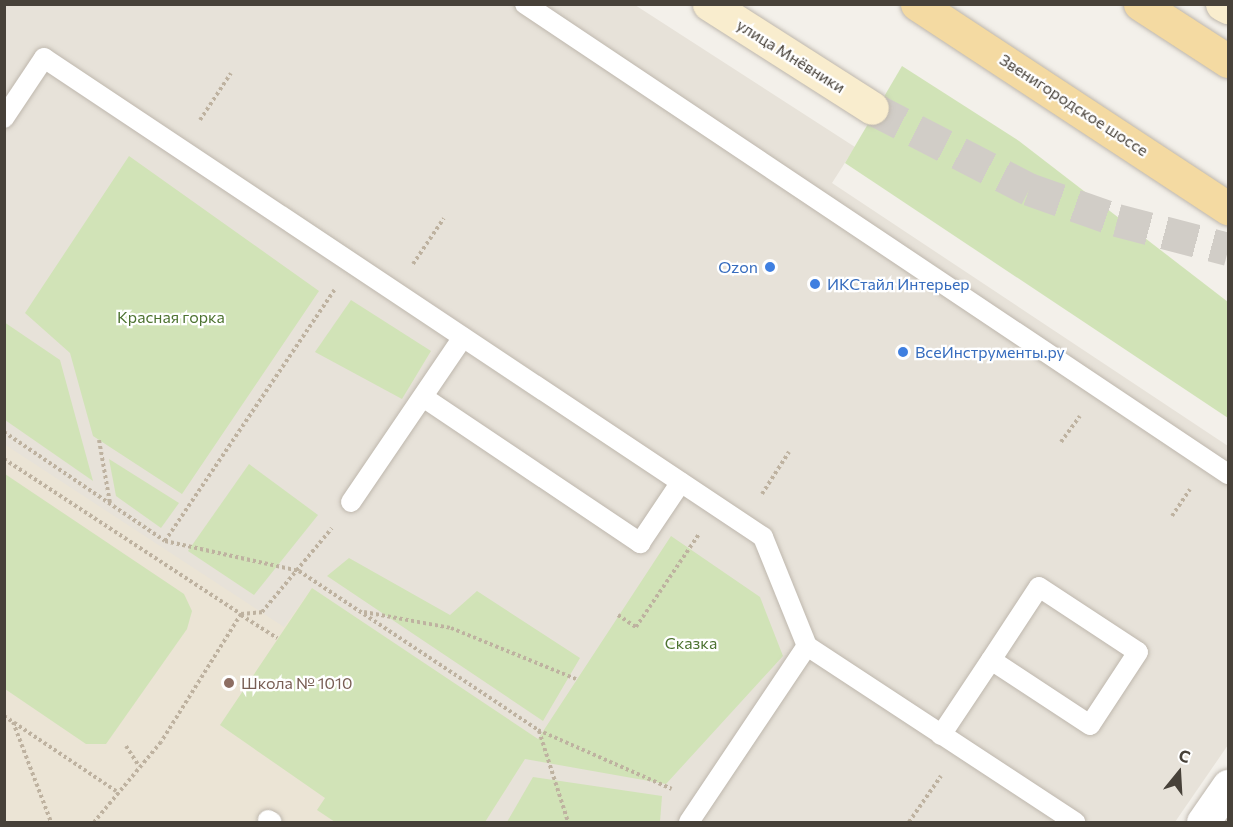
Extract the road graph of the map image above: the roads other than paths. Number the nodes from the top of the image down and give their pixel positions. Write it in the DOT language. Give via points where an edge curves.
graph roads {
  1 [pos="525,4"];
  2 [pos="709,4"];
  3 [pos="917,4"];
  4 [pos="1140,4"];
  5 [pos="1222,4"];
  6 [pos="1228,7"];
  7 [pos="1228,61"];
  8 [pos="872,108"];
  9 [pos="4,118"];
  10 [pos="1228,208"];
  11 [pos="463,337"];
  12 [pos="423,397"];
  13 [pos="1228,474"];
  14 [pos="681,482"];
  15 [pos="351,502"];
  16 [pos="807,646"];
  17 [pos="991,660"];
  18 [pos="941,735"];
  19 [pos="1228,786"];
  20 [pos="693,816"];
  21 [pos="1075,822"];
  22 [pos="1203,822"];
  1 -- 13 [label="lane"];
  2 -- 8 [label="main road, улица Мнёвники"];
  3 -- 10 [label="main road, Звенигородское шоссе"];
  4 -- 7 [label="main road"];
  5 -- 6 [label="main road"];
  9 -- 11 [label="lane" via="44,58"];
  11 -- 12 [label="lane"];
  11 -- 14 [label="lane"];
  12 -- 14 [label="lane" via="640,543"];
  12 -- 15 [label="lane"];
  14 -- 16 [label="lane" via="763,537"];
  16 -- 18 [label="lane"];
  16 -- 20 [label="lane"];
  17 -- 17 [label="lane" via="1039,587 1138,652 1090,725"];
  17 -- 18 [label="lane"];
  18 -- 21 [label="lane"];
  19 -- 22 [label="street"];
}
